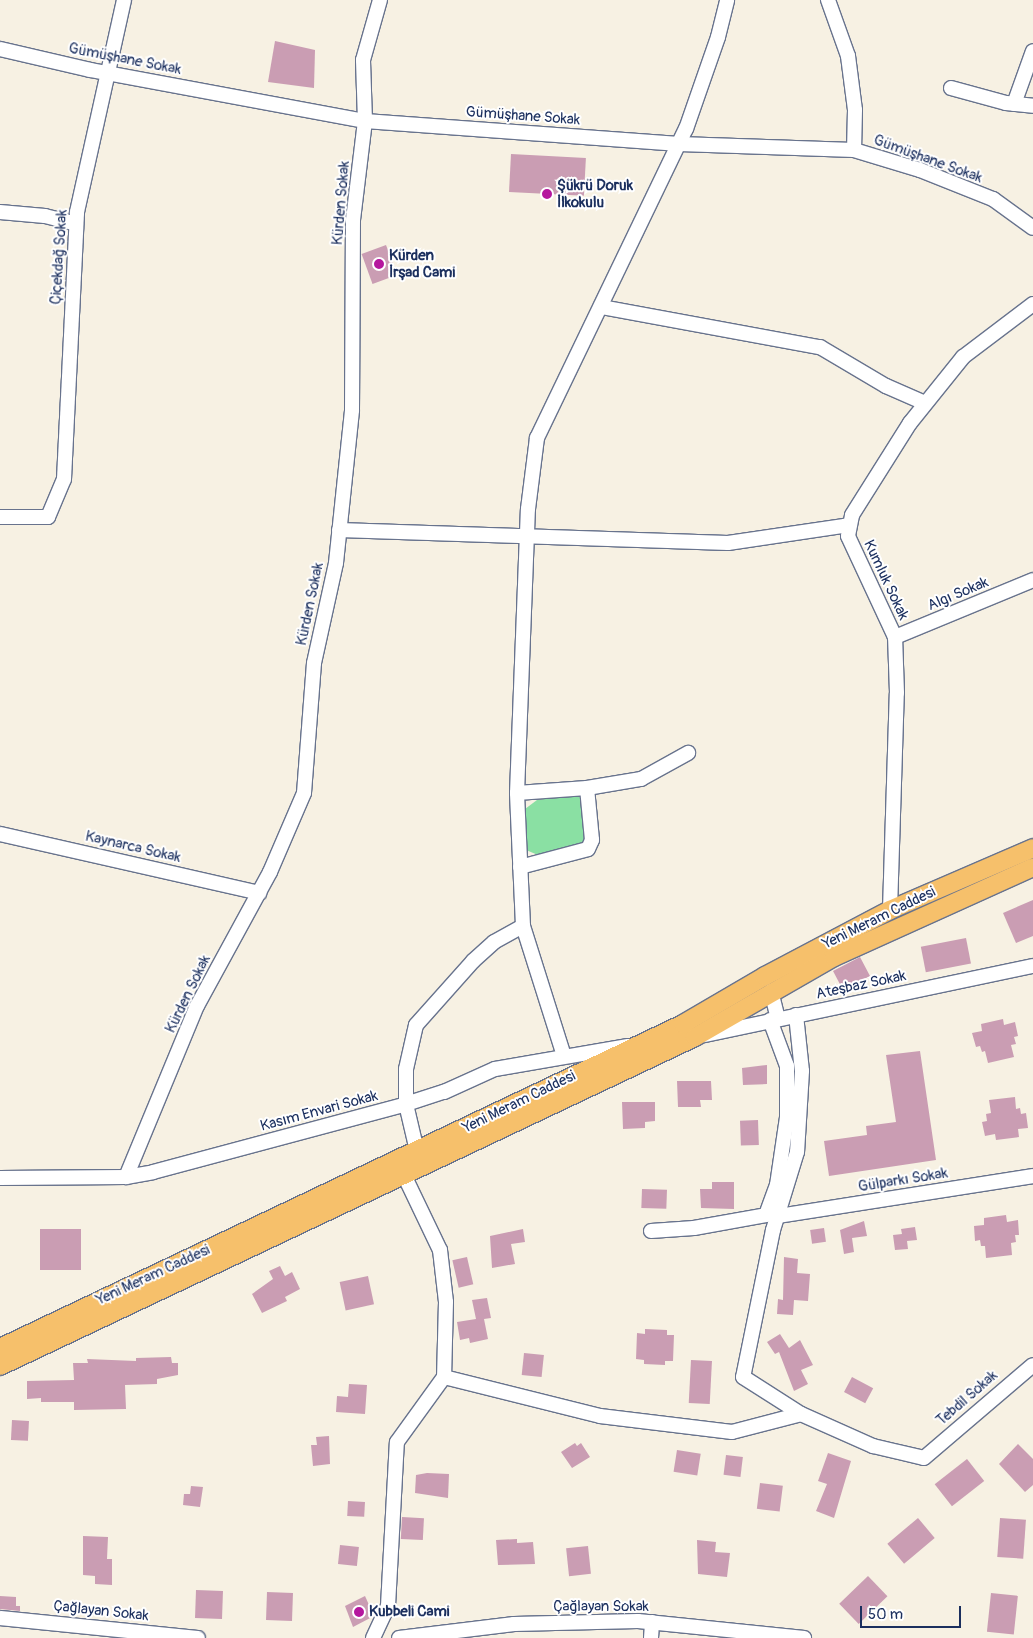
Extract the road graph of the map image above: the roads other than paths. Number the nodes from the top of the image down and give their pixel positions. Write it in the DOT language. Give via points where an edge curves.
graph roads {
  1 [pos="124,0"];
  2 [pos="380,0"];
  3 [pos="727,0"];
  4 [pos="828,0"];
  5 [pos="0,49"];
  6 [pos="1033,51"];
  7 [pos="108,73"];
  8 [pos="951,88"];
  9 [pos="1014,104"];
  10 [pos="1033,106"];
  11 [pos="365,121"];
  12 [pos="679,144"];
  13 [pos="854,150"];
  14 [pos="0,212"];
  15 [pos="76,224"];
  16 [pos="1033,228"];
  17 [pos="1033,304"];
  18 [pos="601,306"];
  19 [pos="925,403"];
  20 [pos="0,516"];
  21 [pos="850,525"];
  22 [pos="339,530"];
  23 [pos="528,535"];
  24 [pos="1033,580"];
  25 [pos="895,637"];
  26 [pos="688,753"];
  27 [pos="587,788"];
  28 [pos="517,794"];
  29 [pos="0,834"];
  30 [pos="1033,848"];
  31 [pos="520,867"];
  32 [pos="1033,867"];
  33 [pos="259,893"];
  34 [pos="890,910"];
  35 [pos="523,926"];
  36 [pos="1033,966"];
  37 [pos="771,991"];
  38 [pos="796,1015"];
  39 [pos="774,1019"];
  40 [pos="695,1037"];
  41 [pos="641,1044"];
  42 [pos="564,1056"];
  43 [pos="406,1104"];
  44 [pos="417,1151"];
  45 [pos="404,1175"];
  46 [pos="1033,1176"];
  47 [pos="126,1177"];
  48 [pos="0,1178"];
  49 [pos="778,1216"];
  50 [pos="651,1231"];
  51 [pos="0,1348"];
  52 [pos="1033,1365"];
  53 [pos="0,1366"];
  54 [pos="444,1377"];
  55 [pos="801,1414"];
  56 [pos="0,1618"];
  57 [pos="652,1622"];
  58 [pos="198,1638"];
  59 [pos="373,1638"];
  60 [pos="399,1638"];
  61 [pos="651,1638"];
  62 [pos="804,1638"];
  1 -- 7 [label="street, Çiçekdağ Sokak"];
  2 -- 11 [label="street, Kürden Sokak" via="363,60"];
  3 -- 12 [label="street" via="718,37"];
  4 -- 13 [label="street" via="848,56 856,110"];
  5 -- 7 [label="street, Gümüşhane Sokak"];
  6 -- 9 [label="street"];
  7 -- 11 [label="street, Gümüşhane Sokak"];
  7 -- 15 [label="street, Çiçekdağ Sokak"];
  8 -- 9 [label="street"];
  9 -- 10 [label="street"];
  11 -- 12 [label="street, Gümüşhane Sokak"];
  11 -- 22 [label="street, Kürden Sokak" via="353,220 352,410"];
  12 -- 13 [label="street, Gümüşhane Sokak"];
  12 -- 18 [label="street"];
  13 -- 16 [label="street, Gümüşhane Sokak" via="920,170 993,199"];
  14 -- 15 [label="street" via="44,216"];
  15 -- 20 [label="street, Çiçekdağ Sokak" via="64,479 48,517"];
  17 -- 19 [label="street, Kumluk Sokak" via="963,357"];
  18 -- 19 [label="street" via="820,347 886,386"];
  18 -- 23 [label="street" via="536,438"];
  19 -- 21 [label="street, Kumluk Sokak" via="852,515"];
  21 -- 23 [label="street" via="728,543"];
  21 -- 25 [label="street, Kumluk Sokak" via="848,536"];
  22 -- 23 [label="street"];
  22 -- 33 [label="street, Kürden Sokak" via="336,563 314,663 304,793"];
  23 -- 28 [label="street"];
  24 -- 25 [label="street, Algı Sokak"];
  25 -- 34 [label="street, Kumluk Sokak" via="897,693"];
  26 -- 27 [label="street" via="641,779"];
  27 -- 28 [label="street"];
  27 -- 31 [label="street" via="592,840 588,849"];
  28 -- 31 [label="street"];
  29 -- 33 [label="street, Kaynarca Sokak"];
  30 -- 34 [label="main road, Yeni Meram Caddesi"];
  31 -- 35 [label="street"];
  32 -- 37 [label="main road, Yeni Meram Caddesi" via="892,929"];
  33 -- 47 [label="street, Kürden Sokak" via="197,1006"];
  34 -- 41 [label="main road, Yeni Meram Caddesi"];
  35 -- 42 [label="street"];
  35 -- 43 [label="street" via="494,942 473,961 416,1025 406,1069"];
  36 -- 38 [label="street, Ateşbaz Sokak"];
  37 -- 39 [label="street"];
  37 -- 40 [label="main road, Yeni Meram Caddesi"];
  38 -- 39 [label="street, Ateşbaz Sokak"];
  38 -- 49 [label="street" via="802,1071 797,1152"];
  39 -- 40 [label="street, Ateşbaz Sokak"];
  39 -- 50 [label="street" via="787,1066 787,1117 778,1185 766,1215 694,1228"];
  40 -- 45 [label="main road, Yeni Meram Caddesi"];
  41 -- 42 [label="street, Kasım Envari Sokak"];
  41 -- 44 [label="main road, Yeni Meram Caddesi"];
  42 -- 43 [label="street, Kasım Envari Sokak" via="495,1069 444,1092"];
  43 -- 44 [label="street"];
  43 -- 47 [label="street, Kasım Envari Sokak"];
  44 -- 51 [label="main road, Yeni Meram Caddesi"];
  45 -- 53 [label="main road, Yeni Meram Caddesi"];
  45 -- 54 [label="street" via="440,1250 446,1302"];
  46 -- 49 [label="street, Gülparkı Sokak"];
  47 -- 48 [label="street, Kasım Envari Sokak"];
  49 -- 55 [label="street" via="743,1377"];
  52 -- 55 [label="street, Tebdil Sokak" via="988,1400 924,1458 872,1446"];
  54 -- 55 [label="street" via="600,1416 732,1432"];
  54 -- 59 [label="street" via="397,1442 388,1606"];
  56 -- 58 [label="street, Çağlayan Sokak"];
  57 -- 60 [label="street, Çağlayan Sokak" via="514,1624"];
  57 -- 61 [label="street"];
  57 -- 62 [label="street, Çağlayan Sokak"];
}
